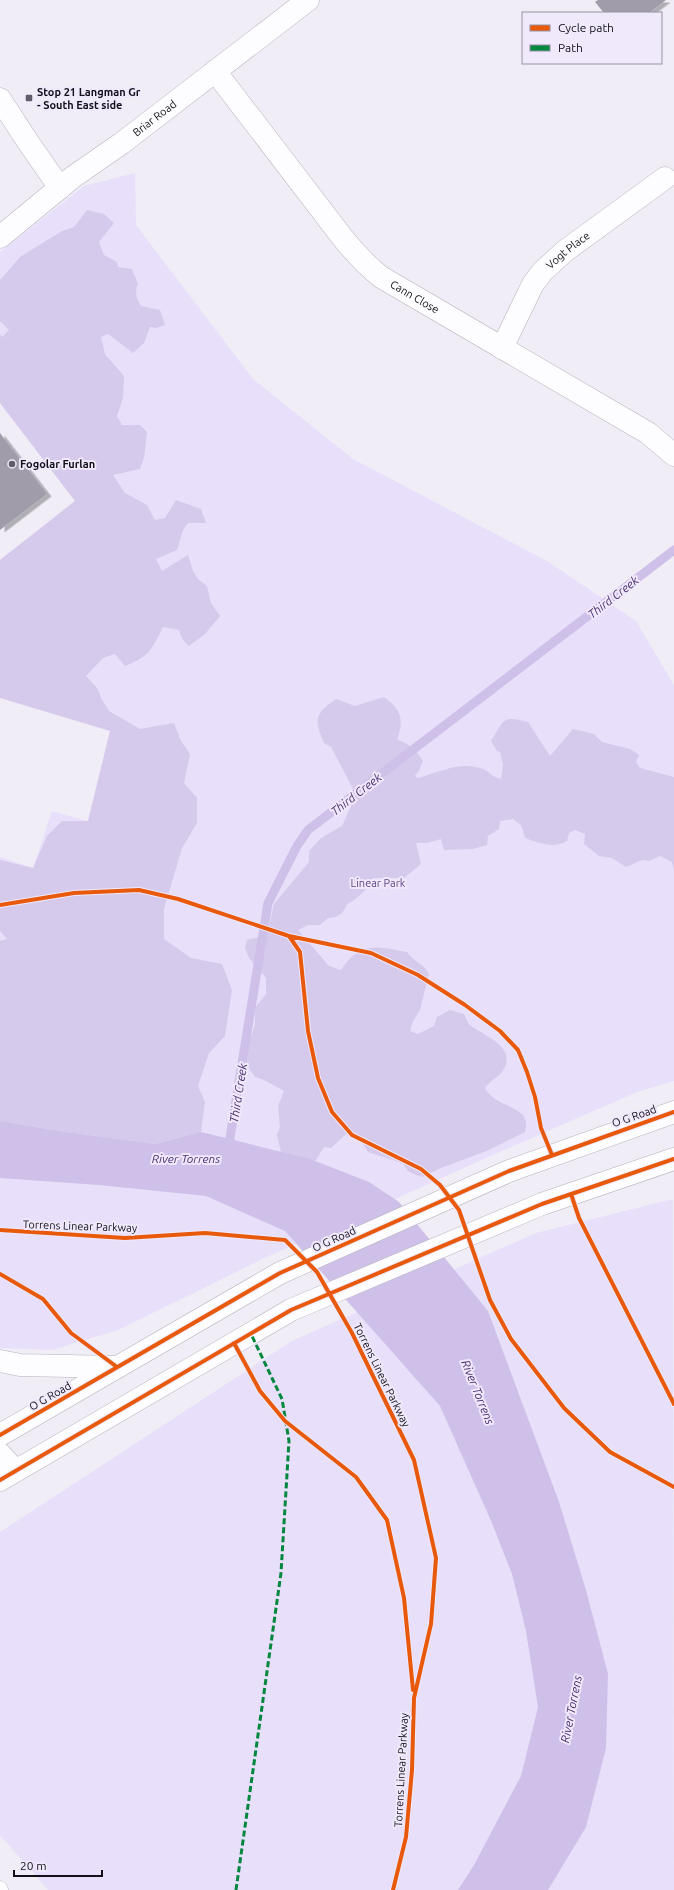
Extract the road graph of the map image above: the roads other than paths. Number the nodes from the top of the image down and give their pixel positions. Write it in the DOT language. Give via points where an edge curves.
graph roads {
  1 [pos="308,0"];
  2 [pos="215,71"];
  3 [pos="0,99"];
  4 [pos="664,178"];
  5 [pos="60,188"];
  6 [pos="0,237"];
  7 [pos="502,348"];
  8 [pos="674,454"];
  9 [pos="674,1112"];
  10 [pos="674,1159"];
  11 [pos="0,1361"];
  12 [pos="117,1367"];
  13 [pos="0,1435"];
  14 [pos="0,1454"];
  15 [pos="8,1476"];
  1 -- 2 [label="main road, Briar Road"];
  2 -- 5 [label="main road, Briar Road"];
  2 -- 7 [label="main road, Cann Close" via="358,257 381,277"];
  3 -- 5 [label="main road"];
  4 -- 7 [label="main road, Vogt Place" via="565,251 543,272 533,284"];
  5 -- 6 [label="main road, Briar Road"];
  7 -- 8 [label="main road, Cann Close" via="648,433"];
  9 -- 12 [label="main road, O G Road" via="509,1171 280,1273"];
  10 -- 15 [label="main road" via="527,1210 291,1310"];
  11 -- 12 [label="main road" via="20,1365"];
  12 -- 13 [label="main road, O G Road"];
  14 -- 15 [label="main road"];
}
